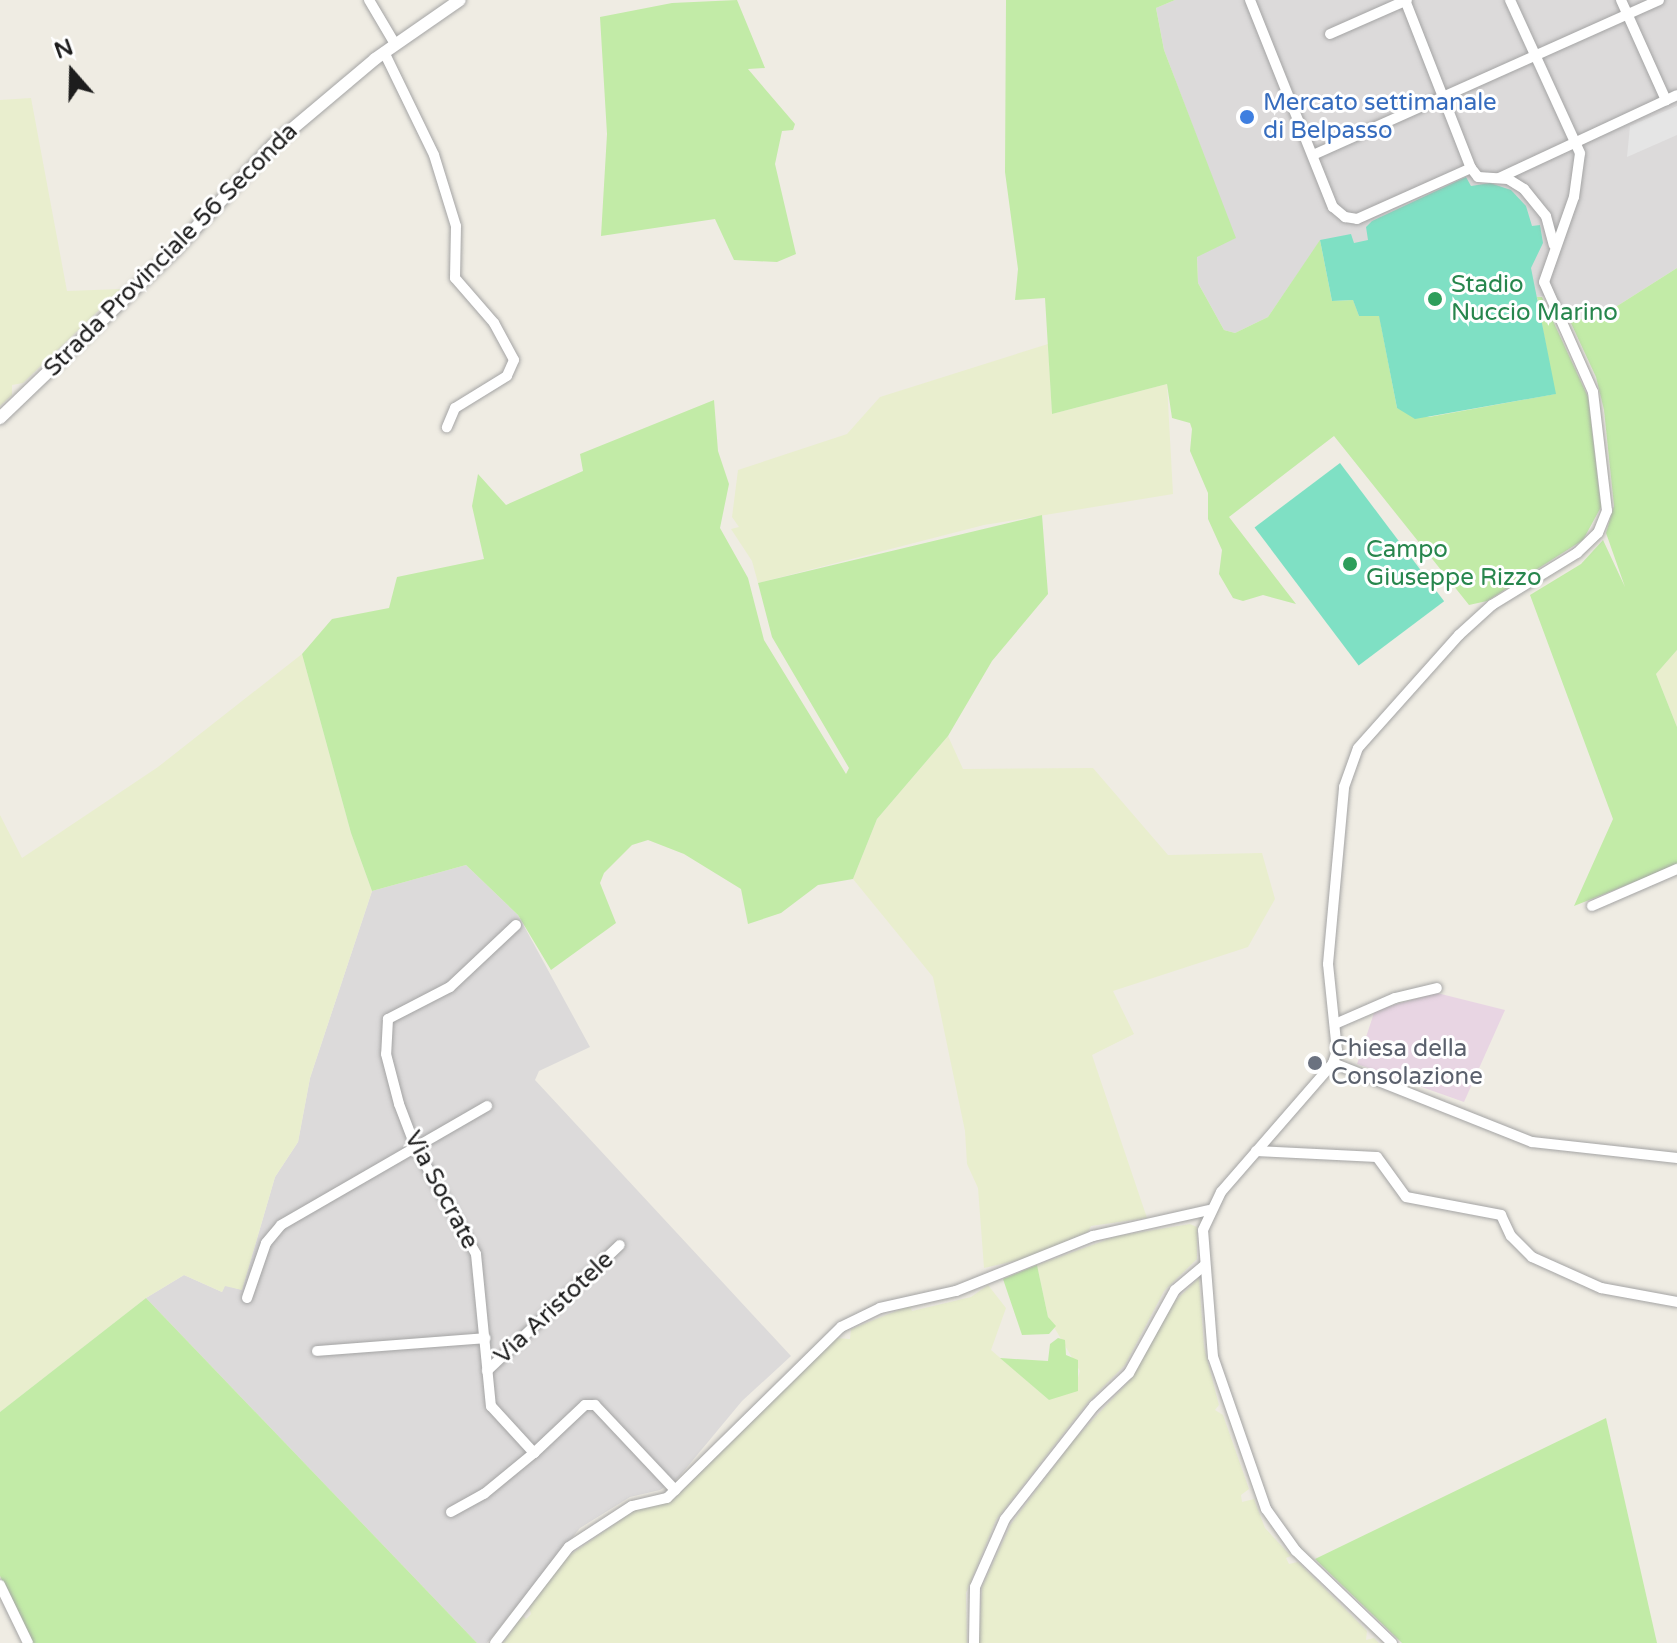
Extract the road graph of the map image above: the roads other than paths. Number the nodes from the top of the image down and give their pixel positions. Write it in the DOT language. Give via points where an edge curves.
graph roads {
  1 [pos="369,0"];
  2 [pos="460,0"];
  3 [pos="1250,0"];
  4 [pos="1406,0"];
  5 [pos="1510,0"];
  6 [pos="1621,0"];
  7 [pos="1659,0"];
  8 [pos="1627,14"];
  9 [pos="1330,34"];
  10 [pos="390,48"];
  11 [pos="1535,56"];
  12 [pos="1443,97"];
  13 [pos="1672,98"];
  14 [pos="1575,143"];
  15 [pos="1313,155"];
  16 [pos="1471,168"];
  17 [pos="1499,178"];
  18 [pos="1554,245"];
  19 [pos="0,418"];
  20 [pos="447,427"];
  21 [pos="1677,869"];
  22 [pos="1592,906"];
  23 [pos="516,925"];
  24 [pos="1437,988"];
  25 [pos="1335,1024"];
  26 [pos="1333,1063"];
  27 [pos="487,1106"];
  28 [pos="415,1146"];
  29 [pos="1256,1151"];
  30 [pos="1677,1158"];
  31 [pos="1209,1210"];
  32 [pos="620,1245"];
  33 [pos="1204,1266"];
  34 [pos="247,1298"];
  35 [pos="1677,1302"];
  36 [pos="486,1338"];
  37 [pos="317,1351"];
  38 [pos="487,1371"];
  39 [pos="534,1453"];
  40 [pos="675,1490"];
  41 [pos="451,1512"];
  42 [pos="0,1585"];
  43 [pos="28,1643"];
  44 [pos="495,1643"];
  45 [pos="974,1643"];
  46 [pos="1392,1643"];
  1 -- 10 [label="street"];
  2 -- 10 [label="street, Strada Provinciale 56 Seconda"];
  3 -- 15 [label="street"];
  4 -- 9 [label="street"];
  4 -- 12 [label="street"];
  5 -- 11 [label="street"];
  6 -- 8 [label="street"];
  7 -- 8 [label="street"];
  8 -- 11 [label="street"];
  8 -- 13 [label="street"];
  10 -- 19 [label="street, Strada Provinciale 56 Seconda" via="254,163 176,249"];
  10 -- 20 [label="street" via="434,155 456,226 455,278 494,323 514,360 507,376 455,408"];
  11 -- 12 [label="street"];
  11 -- 14 [label="street"];
  12 -- 15 [label="street"];
  12 -- 16 [label="street"];
  13 -- 14 [label="street"];
  14 -- 17 [label="street"];
  14 -- 18 [label="street" via="1582,164"];
  15 -- 16 [label="street" via="1333,207 1357,219"];
  16 -- 17 [label="street" via="1478,177"];
  17 -- 18 [label="street" via="1524,189 1546,216"];
  18 -- 25 [label="street" via="1544,282 1593,392 1607,511 1584,548 1492,605 1459,635 1366,734 1349,765 1328,964"];
  21 -- 22 [label="street"];
  23 -- 28 [label="street, Via Socrate" via="450,987 388,1019 386,1054"];
  24 -- 25 [label="street" via="1395,998"];
  25 -- 26 [label="street"];
  26 -- 29 [label="street"];
  26 -- 30 [label="street" via="1532,1142"];
  27 -- 28 [label="street"];
  28 -- 34 [label="street" via="281,1225 266,1243"];
  28 -- 36 [label="street, Via Socrate" via="476,1254"];
  29 -- 31 [label="street"];
  29 -- 35 [label="street" via="1377,1157 1406,1197 1501,1215 1516,1244 1532,1257 1601,1288"];
  31 -- 33 [label="street" via="1203,1230"];
  31 -- 40 [label="street" via="1093,1236 956,1291 903,1301 857,1318 802,1362"];
  32 -- 38 [label="street, Via Aristotele"];
  33 -- 45 [label="street" via="1175,1290 1129,1373 1094,1406 1005,1519 975,1587"];
  33 -- 46 [label="street" via="1213,1357 1266,1509 1296,1551"];
  36 -- 37 [label="street"];
  36 -- 38 [label="street, Via Socrate"];
  38 -- 39 [label="street, Via Socrate" via="491,1406"];
  39 -- 40 [label="street" via="590,1403"];
  39 -- 41 [label="street" via="484,1494"];
  40 -- 44 [label="street" via="667,1498 632,1506 569,1547"];
  42 -- 43 [label="street"];
}
